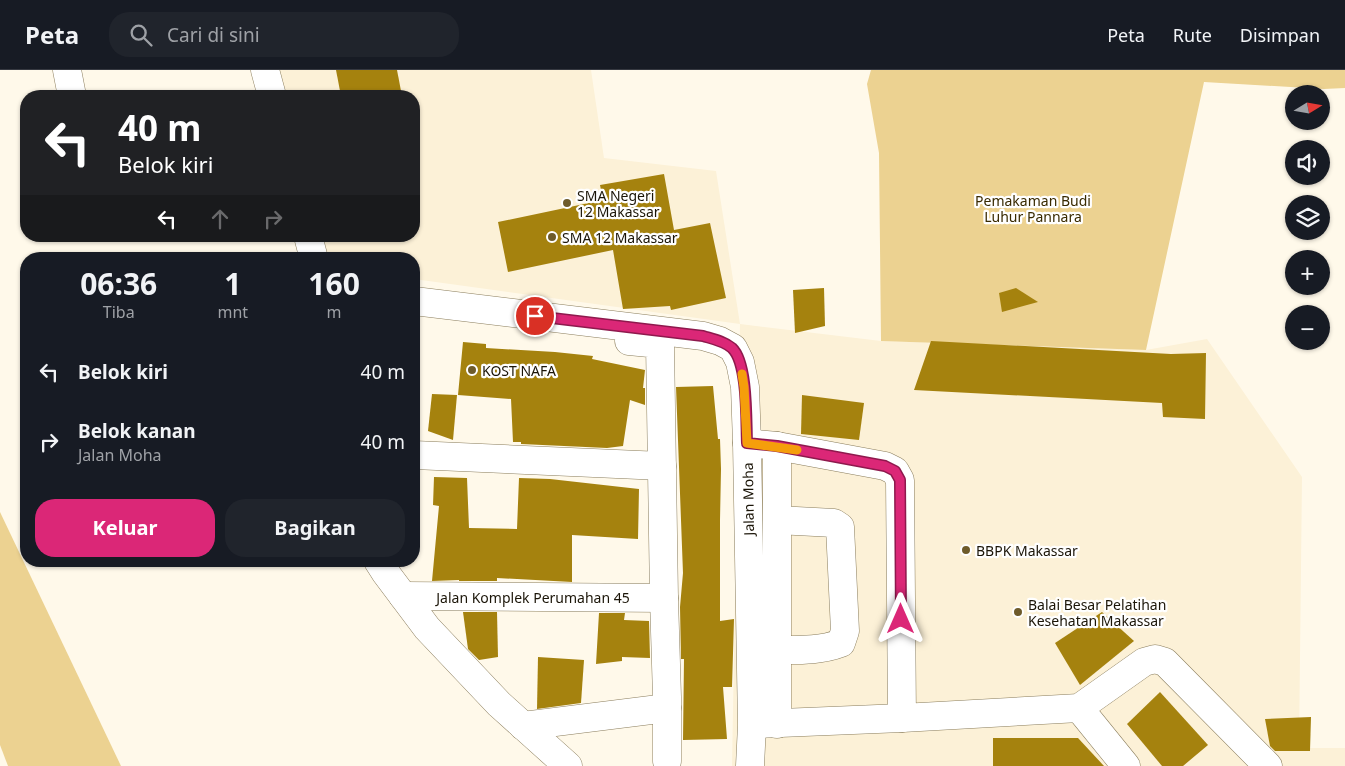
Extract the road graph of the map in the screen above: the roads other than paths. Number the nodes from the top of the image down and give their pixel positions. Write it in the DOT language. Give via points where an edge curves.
graph roads {
  1 [pos="67,70"];
  2 [pos="265,70"];
  3 [pos="71,90"];
  4 [pos="270,90"];
  5 [pos="420,306"];
  6 [pos="420,309"];
  7 [pos="747,443"];
  8 [pos="777,446"];
  9 [pos="420,455"];
  10 [pos="662,466"];
  11 [pos="777,520"];
  12 [pos="382,567"];
  13 [pos="403,596"];
  14 [pos="664,598"];
  15 [pos="777,650"];
  16 [pos="667,708"];
  17 [pos="1079,708"];
  18 [pos="902,718"];
  19 [pos="764,724"];
  20 [pos="523,726"];
  21 [pos="667,761"];
  22 [pos="568,766"];
  23 [pos="750,766"];
  24 [pos="1126,766"];
  25 [pos="1268,766"];
  1 -- 3 [label="street"];
  2 -- 4 [label="street"];
  5 -- 7 [label="street, Jalan Moha" via="703,336 720,341 733,348 740,362"];
  6 -- 10 [label="street" via="437,320 660,344"];
  7 -- 8 [label="street"];
  7 -- 19 [label="street, Jalan Moha"];
  8 -- 11 [label="street"];
  8 -- 18 [label="street" via="885,466 895,471 900,480"];
  9 -- 10 [label="street"];
  10 -- 14 [label="street"];
  11 -- 15 [label="street"];
  11 -- 15 [label="street" via="834,523 840,528 845,631 841,643 830,647"];
  12 -- 13 [label="street"];
  13 -- 14 [label="street, Jalan Komplek Perumahan 45"];
  13 -- 20 [label="street" via="427,628"];
  14 -- 16 [label="street"];
  15 -- 19 [label="street"];
  16 -- 20 [label="street"];
  16 -- 21 [label="street"];
  17 -- 18 [label="street"];
  17 -- 24 [label="street"];
  17 -- 25 [label="street" via="1144,662 1156,659 1165,662"];
  18 -- 19 [label="street"];
  19 -- 23 [label="street, Jalan Moha"];
  20 -- 22 [label="street"];
}
